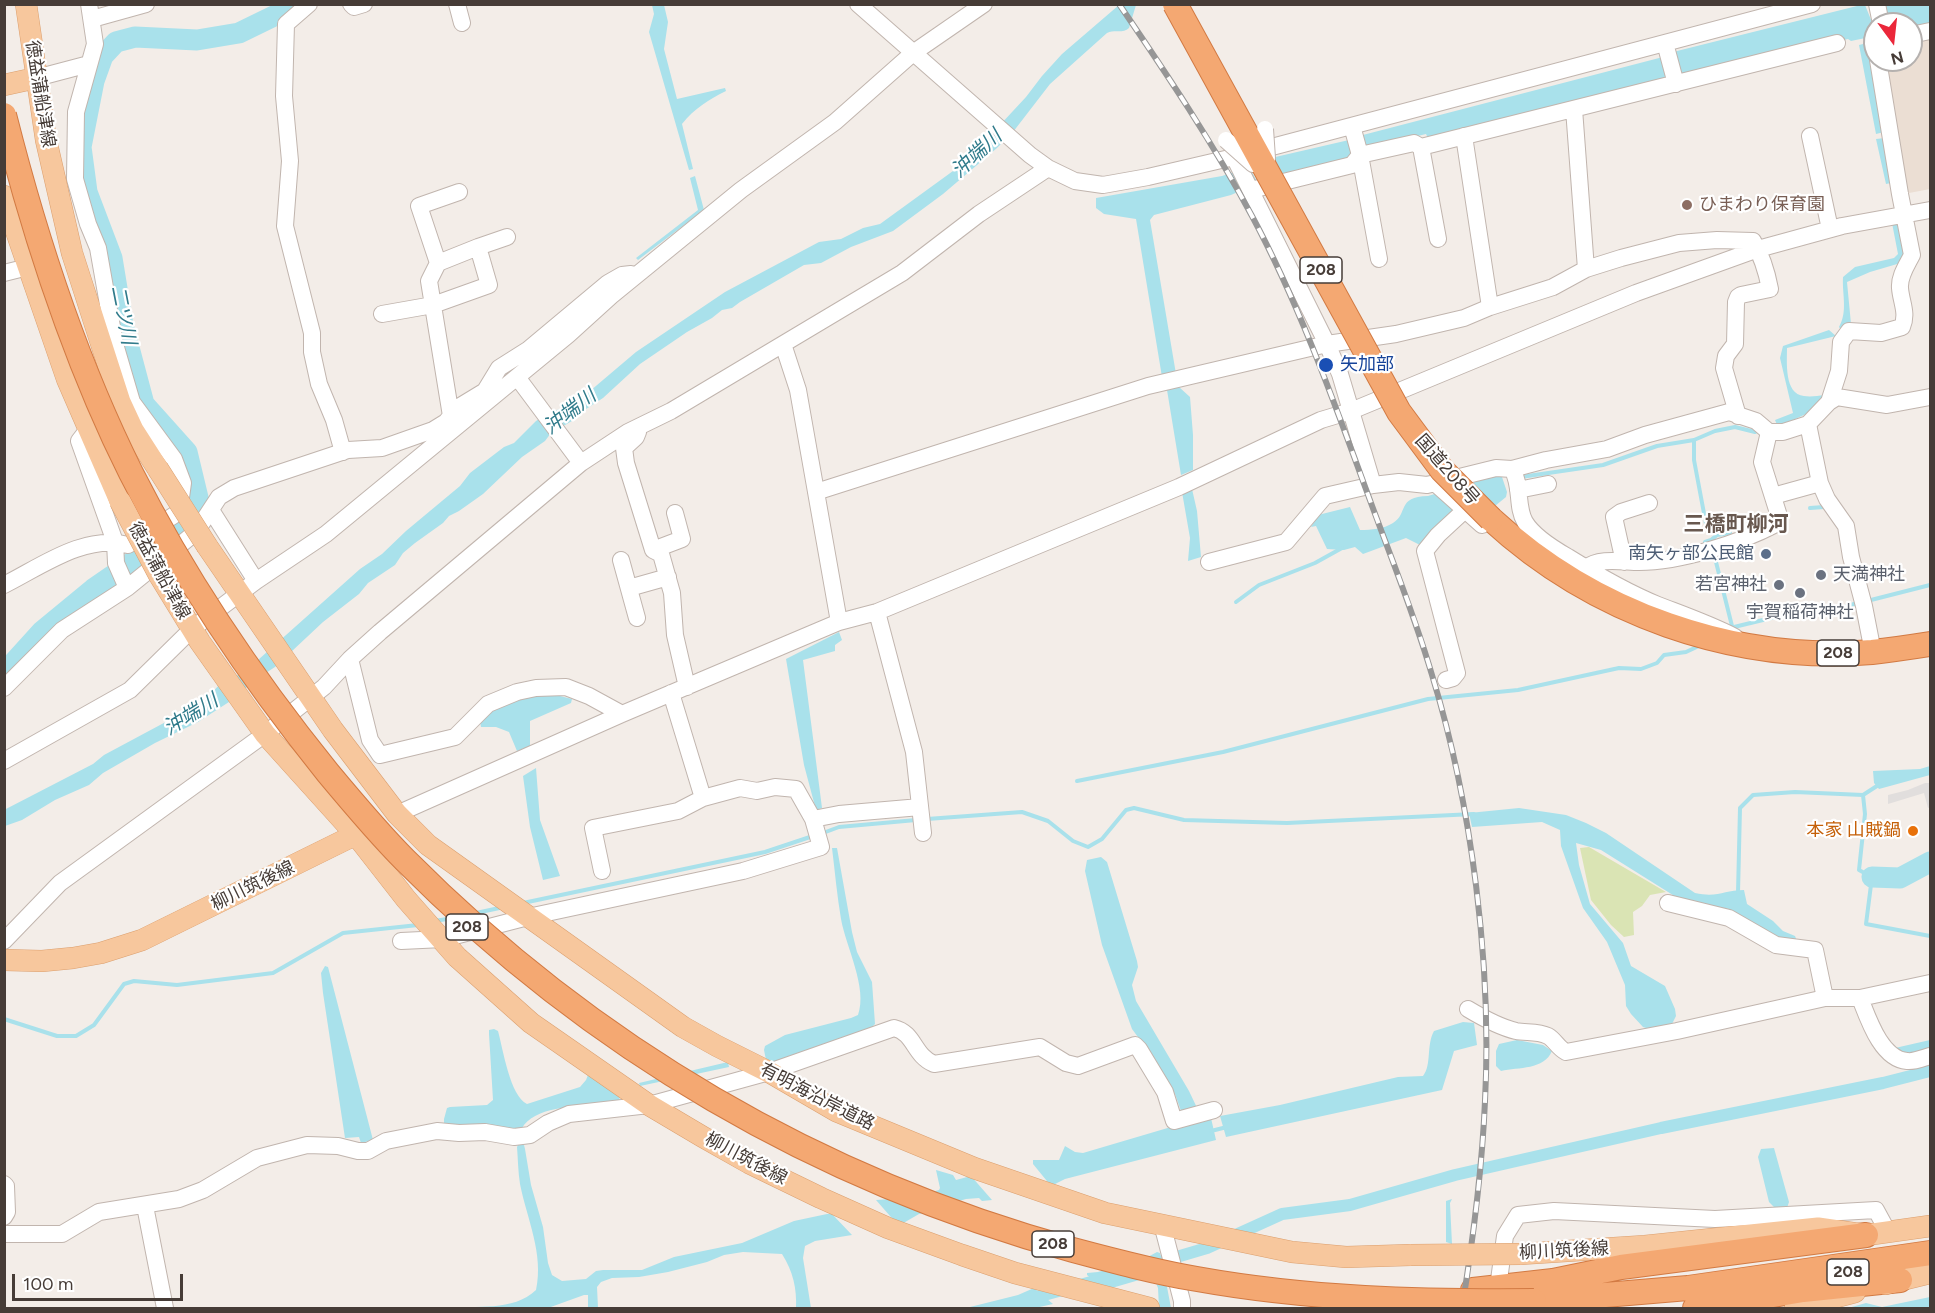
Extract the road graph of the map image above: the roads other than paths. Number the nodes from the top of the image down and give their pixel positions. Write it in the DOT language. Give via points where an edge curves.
graph roads {
  1 [pos="26,4"];
  2 [pos="146,4"];
  3 [pos="309,4"];
  4 [pos="351,4"];
  5 [pos="364,4"];
  6 [pos="457,4"];
  7 [pos="858,4"];
  8 [pos="984,4"];
  9 [pos="1175,4"];
  10 [pos="1812,4"];
  11 [pos="1773,10"];
  12 [pos="90,12"];
  13 [pos="462,23"];
  14 [pos="1665,44"];
  15 [pos="1837,44"];
  16 [pos="917,55"];
  17 [pos="89,64"];
  18 [pos="1880,72"];
  19 [pos="36,78"];
  20 [pos="1676,83"];
  21 [pos="4,85"];
  22 [pos="1574,109"];
  23 [pos="4,115"];
  24 [pos="1352,126"];
  25 [pos="1265,129"];
  26 [pos="1464,136"];
  27 [pos="1810,136"];
  28 [pos="1226,140"];
  29 [pos="4,142"];
  30 [pos="1421,147"];
  31 [pos="1360,155"];
  32 [pos="1244,162"];
  33 [pos="1048,168"];
  34 [pos="1251,190"];
  35 [pos="459,192"];
  36 [pos="4,196"];
  37 [pos="1930,210"];
  38 [pos="1904,215"];
  39 [pos="1830,229"];
  40 [pos="507,237"];
  41 [pos="1438,238"];
  42 [pos="478,247"];
  43 [pos="98,248"];
  44 [pos="1758,249"];
  45 [pos="72,253"];
  46 [pos="1379,259"];
  47 [pos="438,263"];
  48 [pos="28,267"];
  49 [pos="1586,269"];
  50 [pos="4,273"];
  51 [pos="637,274"];
  52 [pos="433,305"];
  53 [pos="1490,307"];
  54 [pos="382,314"];
  55 [pos="783,344"];
  56 [pos="1327,344"];
  57 [pos="519,380"];
  58 [pos="1930,397"];
  59 [pos="1829,402"];
  60 [pos="1351,411"];
  61 [pos="451,416"];
  62 [pos="1738,416"];
  63 [pos="1808,424"];
  64 [pos="640,426"];
  65 [pos="89,428"];
  66 [pos="1769,432"];
  67 [pos="343,452"];
  68 [pos="578,459"];
  69 [pos="1512,469"];
  70 [pos="1820,483"];
  71 [pos="1548,484"];
  72 [pos="1372,485"];
  73 [pos="1438,486"];
  74 [pos="816,492"];
  75 [pos="1519,496"];
  76 [pos="1773,496"];
  77 [pos="1648,503"];
  78 [pos="211,510"];
  79 [pos="675,513"];
  80 [pos="1476,515"];
  81 [pos="115,542"];
  82 [pos="653,550"];
  83 [pos="1536,550"];
  84 [pos="621,560"];
  85 [pos="1209,562"];
  86 [pos="1624,562"];
  87 [pos="1586,568"];
  88 [pos="668,577"];
  89 [pos="4,585"];
  90 [pos="127,588"];
  91 [pos="629,588"];
  92 [pos="247,592"];
  93 [pos="877,612"];
  94 [pos="637,618"];
  95 [pos="839,622"];
  96 [pos="1700,634"];
  97 [pos="196,636"];
  98 [pos="1930,644"];
  99 [pos="1873,652"];
  100 [pos="350,659"];
  101 [pos="1446,680"];
  102 [pos="4,688"];
  103 [pos="679,690"];
  104 [pos="309,695"];
  105 [pos="622,714"];
  106 [pos="262,729"];
  107 [pos="4,761"];
  108 [pos="704,798"];
  109 [pos="397,814"];
  110 [pos="816,830"];
  111 [pos="356,835"];
  112 [pos="602,871"];
  113 [pos="1668,903"];
  114 [pos="528,917"];
  115 [pos="439,935"];
  116 [pos="4,941"];
  117 [pos="401,941"];
  118 [pos="4,960"];
  119 [pos="1930,983"];
  120 [pos="1825,998"];
  121 [pos="1860,998"];
  122 [pos="1468,1009"];
  123 [pos="1930,1056"];
  124 [pos="769,1072"];
  125 [pos="649,1105"];
  126 [pos="1214,1110"];
  127 [pos="4,1184"];
  128 [pos="145,1206"];
  129 [pos="4,1217"];
  130 [pos="1162,1224"];
  131 [pos="1930,1226"];
  132 [pos="1199,1231"];
  133 [pos="4,1234"];
  134 [pos="1877,1234"];
  135 [pos="1930,1253"];
  136 [pos="1930,1259"];
  137 [pos="1930,1273"];
  138 [pos="1900,1280"];
  139 [pos="1765,1281"];
  140 [pos="1194,1286"];
  141 [pos="1297,1293"];
  142 [pos="1497,1295"];
  143 [pos="1535,1304"];
  144 [pos="1141,1307"];
  145 [pos="165,1308"];
  146 [pos="1182,1308"];
  147 [pos="1356,1308"];
  148 [pos="1451,1308"];
  149 [pos="1695,1308"];
  150 [pos="1795,1308"];
  1 -- 19 [label="main road, 徳益蒲船津線"];
  2 -- 12 [label="street"];
  3 -- 67 [label="street" via="286,24 284,96 290,161 285,226 312,333 319,384"];
  4 -- 5 [label="street"];
  6 -- 13 [label="street"];
  7 -- 16 [label="street"];
  8 -- 16 [label="street"];
  9 -- 32 [label="highway, 国道208号 / 208, bridge"];
  10 -- 11 [label="street"];
  11 -- 14 [label="street"];
  12 -- 17 [label="street" via="95,44"];
  14 -- 20 [label="street"];
  14 -- 24 [label="street"];
  15 -- 20 [label="street"];
  16 -- 33 [label="street"];
  16 -- 51 [label="street"];
  17 -- 19 [label="street"];
  17 -- 43 [label="street" via="76,112 75,179"];
  18 -- 38 [label="street"];
  19 -- 21 [label="main road"];
  19 -- 45 [label="main road, 徳益蒲船津線"];
  20 -- 22 [label="street"];
  22 -- 26 [label="street"];
  22 -- 49 [label="street"];
  23 -- 141 [label="highway, 208, bridge" via="35,230 75,346 132,476 183,566 292,728 403,858 471,923 546,987 663,1069 718,1104 819,1157 932,1205 1080,1252 1196,1279"];
  24 -- 31 [label="street"];
  24 -- 32 [label="street"];
  25 -- 32 [label="street, bridge" via="1267,158"];
  26 -- 30 [label="street"];
  26 -- 53 [label="street"];
  27 -- 39 [label="street"];
  28 -- 32 [label="street, bridge" via="1253,164"];
  29 -- 140 [label="highway, 208" via="69,349 126,478 176,570 226,649 287,732 342,801 399,863 527,979 608,1040 715,1108 816,1162 928,1210 994,1233 1110,1267"];
  30 -- 31 [label="street" via="1414,143"];
  30 -- 41 [label="street"];
  31 -- 34 [label="street" via="1352,165"];
  31 -- 46 [label="street"];
  32 -- 33 [label="street" via="1103,185 1075,181"];
  32 -- 34 [label="street"];
  32 -- 80 [label="highway, 国道208号 / 208, bridge" via="1400,411"];
  33 -- 55 [label="street" via="902,273"];
  34 -- 56 [label="street"];
  35 -- 47 [label="street" via="419,206"];
  36 -- 48 [label="main road, 徳益蒲船津線"];
  37 -- 38 [label="street"];
  38 -- 39 [label="street"];
  38 -- 59 [label="street" via="1912,255 1900,286 1906,319 1902,327 1881,333 1849,331 1840,342 1839,371"];
  39 -- 44 [label="street"];
  40 -- 42 [label="street"];
  42 -- 47 [label="street"];
  42 -- 52 [label="street" via="489,285"];
  43 -- 45 [label="street"];
  43 -- 81 [label="street" via="115,344 132,402 174,459 183,483 179,512 128,545"];
  44 -- 49 [label="street" via="1753,241 1679,243"];
  44 -- 60 [label="street" via="1636,293"];
  44 -- 62 [label="street" via="1770,289 1737,297 1735,344 1726,356 1724,368"];
  45 -- 48 [label="main road"];
  45 -- 92 [label="main road, 徳益蒲船津線, bridge" via="120,402 133,430 207,546"];
  47 -- 52 [label="street" via="429,281"];
  48 -- 50 [label="street"];
  48 -- 65 [label="main road, 徳益蒲船津線" via="67,379"];
  49 -- 53 [label="street" via="1553,287"];
  51 -- 57 [label="street"];
  51 -- 61 [label="street" via="622,275 590,296 529,349 499,368 485,391"];
  52 -- 54 [label="street"];
  52 -- 61 [label="street"];
  53 -- 56 [label="street" via="1464,318 1396,334"];
  55 -- 64 [label="street"];
  55 -- 74 [label="street" via="798,390"];
  56 -- 60 [label="street"];
  56 -- 74 [label="street" via="1148,386"];
  57 -- 68 [label="street"];
  57 -- 92 [label="street"];
  58 -- 59 [label="street" via="1887,405 1837,397"];
  59 -- 63 [label="street"];
  60 -- 72 [label="street"];
  60 -- 93 [label="street" via="1321,420 1179,487"];
  61 -- 67 [label="street" via="433,430 382,448"];
  62 -- 66 [label="street" via="1756,421"];
  62 -- 69 [label="street" via="1729,412 1706,417 1607,449"];
  63 -- 66 [label="street"];
  63 -- 70 [label="street"];
  64 -- 68 [label="street"];
  64 -- 82 [label="street" via="636,437 624,448"];
  65 -- 81 [label="street" via="79,441"];
  65 -- 97 [label="main road, 徳益蒲船津線, bridge" via="120,501"];
  66 -- 76 [label="street" via="1762,462"];
  67 -- 78 [label="street" via="234,488 219,498"];
  68 -- 100 [label="street"];
  69 -- 73 [label="street" via="1496,468"];
  69 -- 75 [label="street"];
  70 -- 76 [label="street"];
  70 -- 99 [label="street" via="1846,526"];
  71 -- 75 [label="street"];
  72 -- 73 [label="street" via="1399,482"];
  72 -- 85 [label="street" via="1325,496 1286,542"];
  73 -- 80 [label="street"];
  74 -- 95 [label="street"];
  75 -- 83 [label="street"];
  76 -- 86 [label="street" via="1779,516 1776,524 1742,540 1653,562"];
  77 -- 86 [label="street" via="1614,517"];
  78 -- 90 [label="street" via="196,532"];
  78 -- 92 [label="street"];
  79 -- 82 [label="street" via="682,539"];
  80 -- 83 [label="street"];
  80 -- 96 [label="highway, 国道208号 / 208" via="1569,579 1649,619"];
  80 -- 101 [label="street" via="1438,535 1425,551 1457,673"];
  81 -- 89 [label="street" via="80,546"];
  81 -- 90 [label="street" via="116,563"];
  82 -- 88 [label="street" via="660,554"];
  83 -- 87 [label="street"];
  83 -- 96 [label="street" via="1587,598 1626,618"];
  84 -- 91 [label="street"];
  86 -- 87 [label="street" via="1603,561"];
  87 -- 96 [label="street" via="1657,604"];
  88 -- 91 [label="street"];
  88 -- 103 [label="street"];
  90 -- 102 [label="street" via="62,630"];
  91 -- 94 [label="street"];
  92 -- 97 [label="street"];
  92 -- 104 [label="main road, 徳益蒲船津線"];
  93 -- 95 [label="street"];
  93 -- 110 [label="street" via="914,752 922,820 839,814"];
  95 -- 103 [label="street"];
  96 -- 99 [label="highway, 国道208号 / 208" via="1744,645 1798,651"];
  97 -- 106 [label="main road, 徳益蒲船津線"];
  97 -- 107 [label="street" via="130,690"];
  98 -- 99 [label="highway, 国道208号 / 208"];
  100 -- 104 [label="street" via="324,687"];
  100 -- 105 [label="street" via="370,740 380,755 456,737 488,704 536,688 566,687"];
  103 -- 105 [label="street"];
  103 -- 108 [label="street"];
  104 -- 106 [label="street"];
  104 -- 109 [label="main road, 徳益蒲船津線"];
  105 -- 109 [label="street"];
  106 -- 111 [label="main road, 徳益蒲船津線"];
  106 -- 116 [label="street" via="60,883"];
  108 -- 110 [label="street" via="740,788 796,789"];
  108 -- 112 [label="street" via="678,811 592,828"];
  109 -- 111 [label="main road, 柳川筑後線"];
  109 -- 114 [label="main road, 有明海沿岸道路" via="428,845"];
  110 -- 114 [label="street" via="821,847 743,871"];
  111 -- 115 [label="main road, 柳川筑後線"];
  111 -- 118 [label="main road, 柳川筑後線" via="142,940 73,958"];
  113 -- 120 [label="street" via="1729,918 1776,945 1815,950"];
  114 -- 115 [label="street"];
  114 -- 124 [label="main road, 有明海沿岸道路" via="683,1027"];
  115 -- 117 [label="street"];
  115 -- 125 [label="main road, 柳川筑後線" via="457,957 531,1023"];
  119 -- 121 [label="street"];
  120 -- 121 [label="street"];
  120 -- 122 [label="street" via="1566,1052 1549,1037 1516,1031"];
  121 -- 123 [label="street" via="1872,1028 1892,1057 1907,1061"];
  124 -- 125 [label="street"];
  124 -- 126 [label="street" via="894,1028 909,1036 917,1052 933,1064 1040,1047 1078,1066 1134,1045 1165,1092 1174,1121"];
  124 -- 130 [label="main road, 有明海沿岸道路" via="836,1111 974,1168 1105,1213"];
  125 -- 128 [label="street" via="569,1114 530,1136 436,1131 386,1141 368,1151 307,1145 257,1158 203,1190"];
  125 -- 144 [label="main road, 柳川筑後線" via="748,1163 888,1228 1015,1273"];
  127 -- 129 [label="street"];
  128 -- 133 [label="street" via="99,1212 62,1234"];
  128 -- 145 [label="street"];
  130 -- 132 [label="main road, 有明海沿岸道路"];
  130 -- 146 [label="street"];
  131 -- 134 [label="main road, 柳川筑後線"];
  132 -- 134 [label="main road, 柳川筑後線, bridge" via="1292,1252 1346,1257 1520,1254 1818,1228"];
  134 -- 141 [label="highway, bridge" via="1473,1290"];
  134 -- 142 [label="street" via="1876,1210 1715,1219 1554,1211 1518,1215 1505,1236"];
  135 -- 139 [label="highway, 208"];
  136 -- 139 [label="highway, 208"];
  137 -- 138 [label="main road"];
  138 -- 149 [label="highway" via="1803,1290"];
  138 -- 150 [label="main road"];
  139 -- 143 [label="highway, 208" via="1607,1303"];
  140 -- 147 [label="highway" via="1278,1302"];
  140 -- 148 [label="highway, 208" via="1297,1300"];
  141 -- 143 [label="highway, 208, bridge"];
  143 -- 148 [label="highway, 208"];
}
